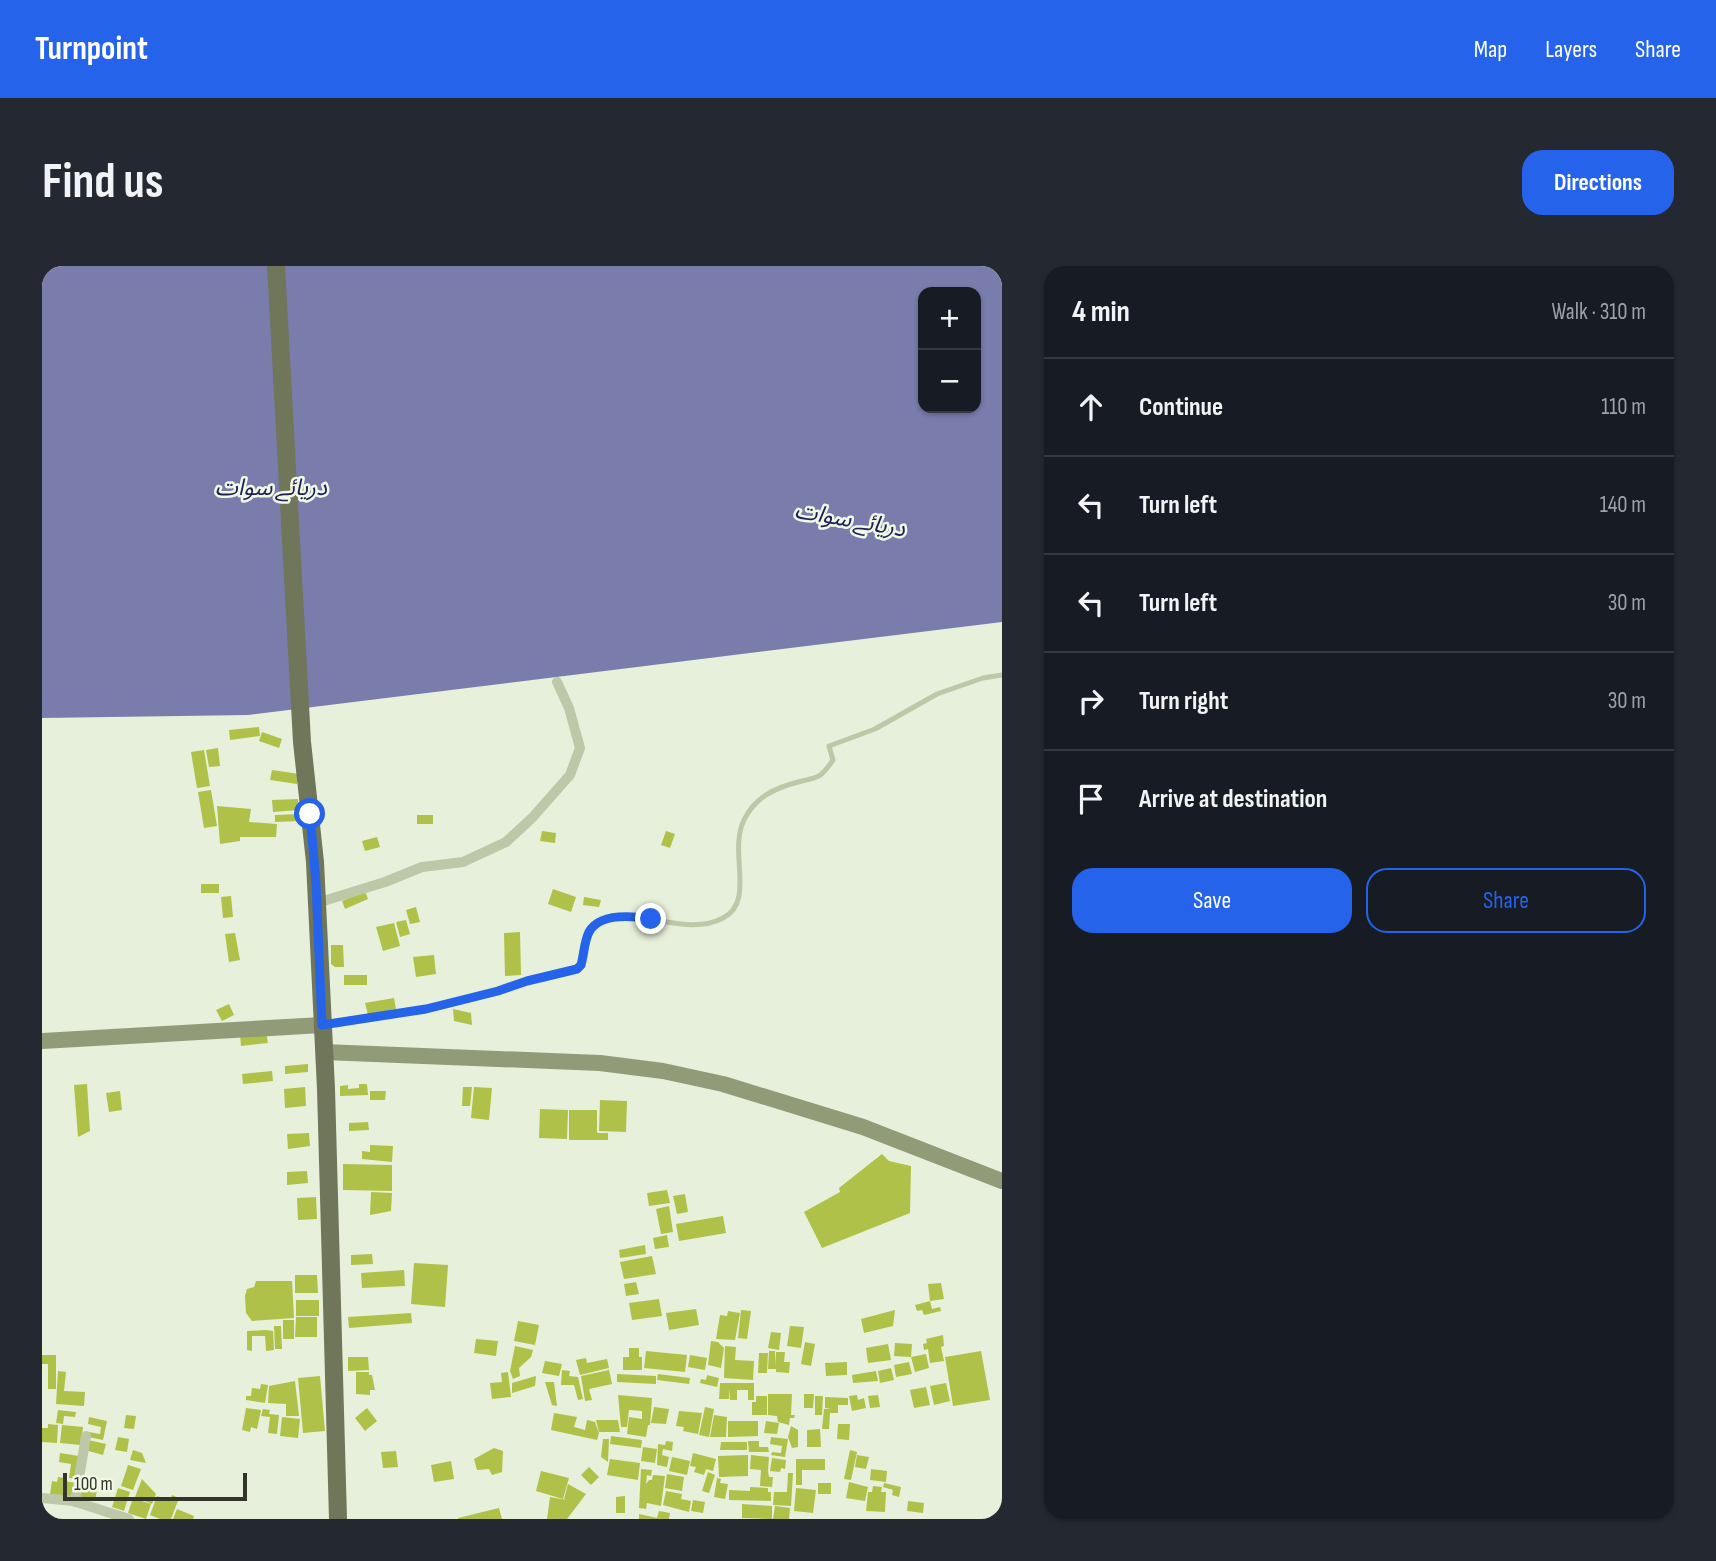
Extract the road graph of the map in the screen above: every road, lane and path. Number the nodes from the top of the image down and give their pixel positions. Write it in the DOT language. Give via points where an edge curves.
graph roads {
  1 [pos="276,266"];
  2 [pos="1002,675"];
  3 [pos="557,682"];
  4 [pos="317,903"];
  5 [pos="322,1025"];
  6 [pos="42,1041"];
  7 [pos="324,1052"];
  8 [pos="1002,1181"];
  9 [pos="86,1436"];
  10 [pos="42,1499"];
  11 [pos="75,1502"];
  12 [pos="129,1519"];
  13 [pos="338,1519"];
  1 -- 4 [label="main road" via="302,742"];
  2 -- 5 [label="lane" via="937,694 875,729 829,746 834,760 821,774 776,789 750,808 738,835 740,896 737,907 722,919 701,924 633,916 608,919 589,931 577,969 426,1009"];
  3 -- 4 [label="street" via="580,748 570,775 533,818 506,842 463,862 422,867"];
  4 -- 5 [label="main road"];
  5 -- 6 [label="main road"];
  5 -- 7 [label="main road"];
  7 -- 8 [label="main road" via="600,1063 663,1071 863,1126"];
  7 -- 13 [label="main road"];
  9 -- 11 [label="street"];
  10 -- 11 [label="street"];
  11 -- 12 [label="street"];
}
